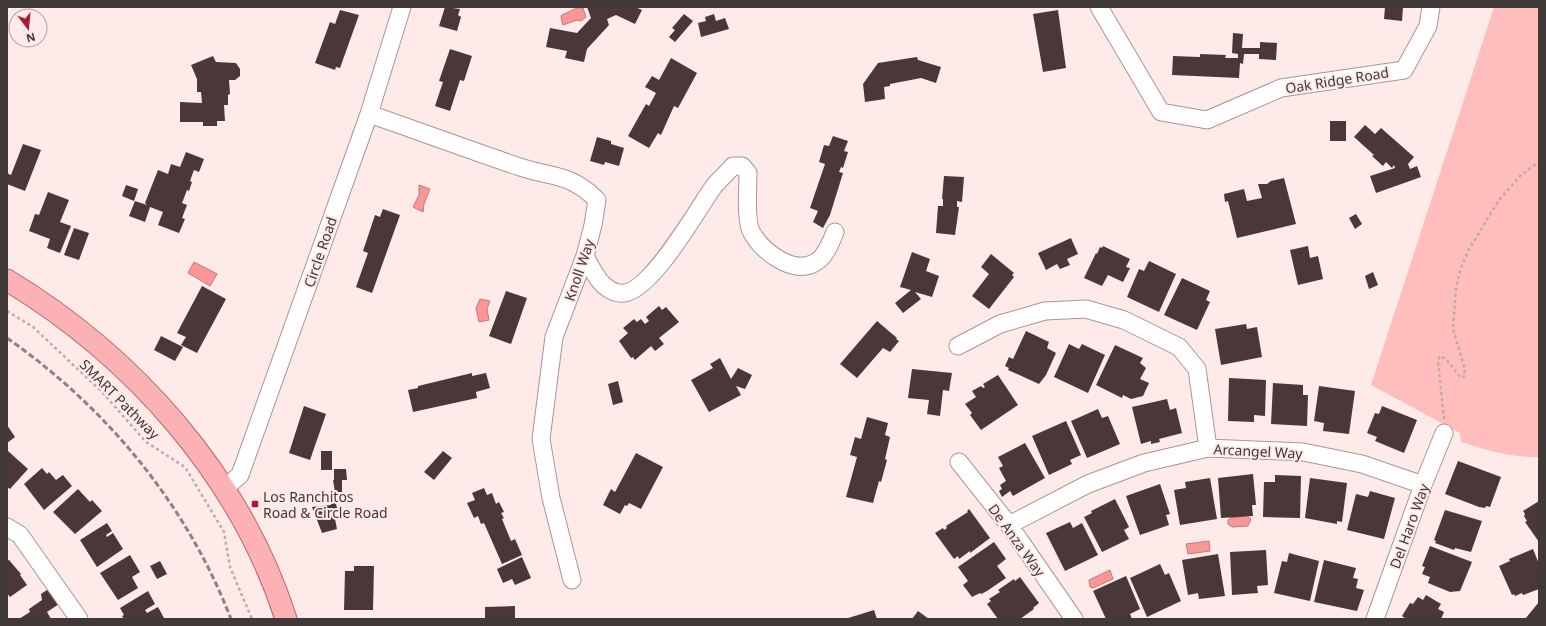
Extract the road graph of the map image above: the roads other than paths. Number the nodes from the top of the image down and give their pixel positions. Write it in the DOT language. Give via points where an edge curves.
graph roads {
  1 [pos="402,7"];
  2 [pos="1099,7"];
  3 [pos="1432,7"];
  4 [pos="369,114"];
  5 [pos="835,232"];
  6 [pos="585,256"];
  7 [pos="7,280"];
  8 [pos="958,346"];
  9 [pos="1444,434"];
  10 [pos="1208,448"];
  11 [pos="959,462"];
  12 [pos="1423,485"];
  13 [pos="224,490"];
  14 [pos="1009,526"];
  15 [pos="7,527"];
  16 [pos="572,580"];
  17 [pos="79,619"];
  18 [pos="286,619"];
  19 [pos="1074,619"];
  20 [pos="1375,619"];
  1 -- 4 [label="street, Circle Road"];
  2 -- 3 [label="street, Oak Ridge Road" via="1161,112 1207,120 1282,88 1404,70 1428,26"];
  4 -- 6 [label="street, Knoll Way" via="521,167 567,178 584,187 597,200"];
  4 -- 13 [label="street, Circle Road" via="240,475"];
  5 -- 6 [label="street" via="828,248 815,262 795,266 767,252 751,232 747,199 748,173 742,166 733,166 715,185 660,265 638,288 620,294 605,287 594,274"];
  6 -- 16 [label="street, Knoll Way" via="554,337 541,439 550,498"];
  7 -- 13 [label="main road" via="80,330 144,388 187,438"];
  8 -- 10 [label="street" via="1000,324 1045,311 1086,309 1124,320 1179,347 1197,369"];
  9 -- 12 [label="street, Del Haro Way"];
  10 -- 12 [label="street, Arcangel Way" via="1303,452 1362,464"];
  10 -- 14 [label="street, Arcangel Way" via="1144,463 1088,484"];
  11 -- 14 [label="street, De Anza Way"];
  12 -- 20 [label="street, Del Haro Way"];
  13 -- 18 [label="main road" via="264,563"];
  14 -- 19 [label="street, De Anza Way"];
  15 -- 17 [label="street" via="20,535"];
}
